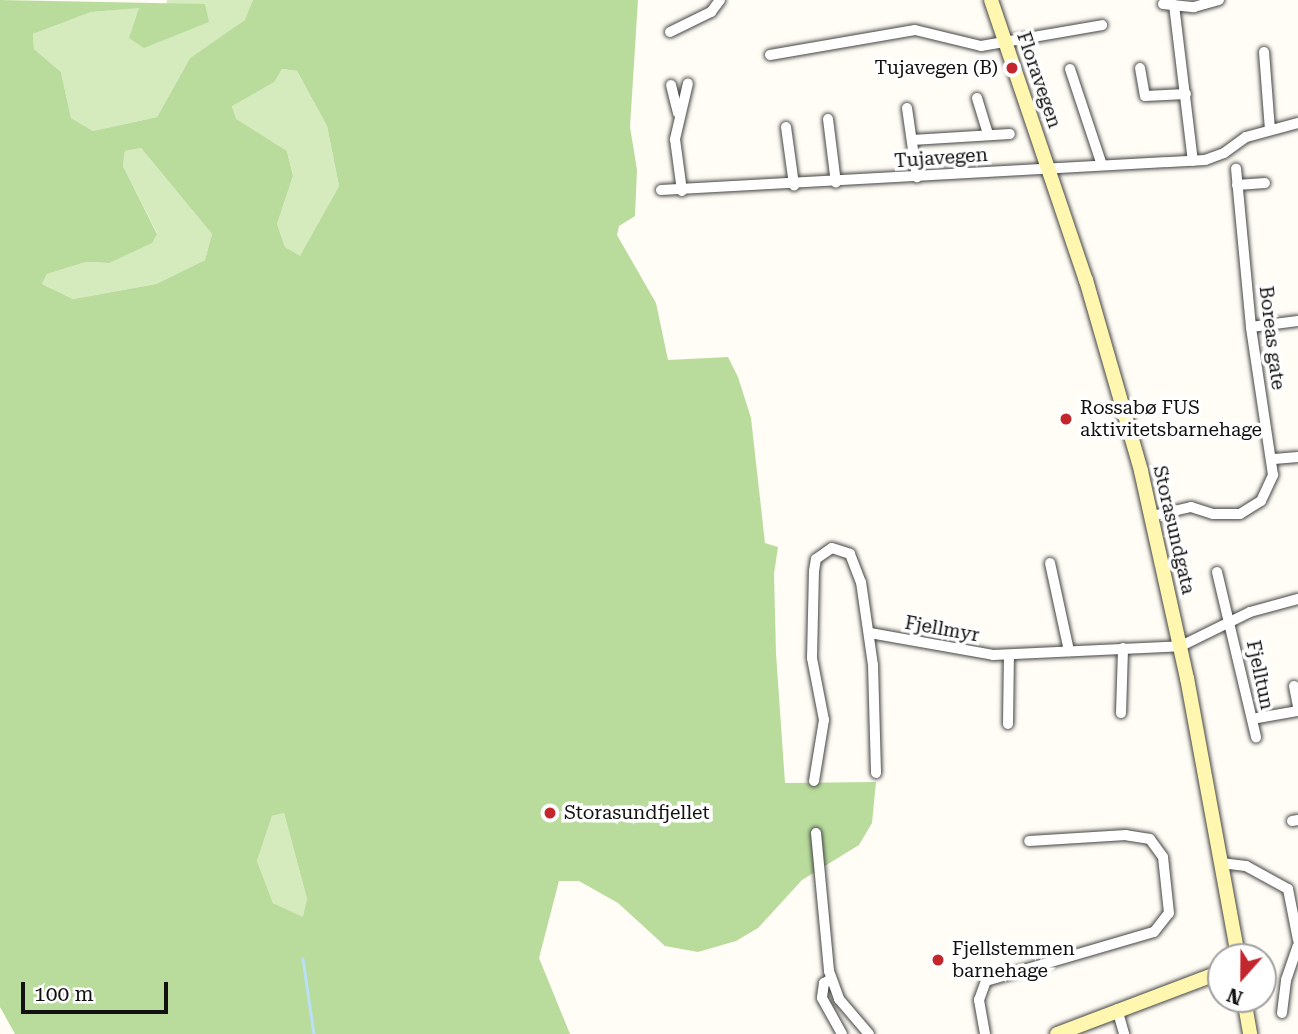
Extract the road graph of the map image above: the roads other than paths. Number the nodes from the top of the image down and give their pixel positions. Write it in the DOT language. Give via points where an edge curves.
graph roads {
  1 [pos="720,0"];
  2 [pos="991,0"];
  3 [pos="1219,0"];
  4 [pos="1102,25"];
  5 [pos="670,32"];
  6 [pos="1007,43"];
  7 [pos="1264,52"];
  8 [pos="770,55"];
  9 [pos="1140,68"];
  10 [pos="1070,69"];
  11 [pos="688,83"];
  12 [pos="671,85"];
  13 [pos="1186,94"];
  14 [pos="977,98"];
  15 [pos="907,108"];
  16 [pos="679,115"];
  17 [pos="828,119"];
  18 [pos="1298,123"];
  19 [pos="786,127"];
  20 [pos="1270,130"];
  21 [pos="988,133"];
  22 [pos="1010,134"];
  23 [pos="912,140"];
  24 [pos="1193,161"];
  25 [pos="1102,165"];
  26 [pos="1236,169"];
  27 [pos="1049,170"];
  28 [pos="917,177"];
  29 [pos="836,183"];
  30 [pos="1265,183"];
  31 [pos="794,185"];
  32 [pos="1237,185"];
  33 [pos="661,190"];
  34 [pos="682,191"];
  35 [pos="1298,321"];
  36 [pos="1251,327"];
  37 [pos="1298,457"];
  38 [pos="1274,458"];
  39 [pos="1152,516"];
  40 [pos="1050,563"];
  41 [pos="1217,572"];
  42 [pos="1298,599"];
  43 [pos="1230,621"];
  44 [pos="870,633"];
  45 [pos="1181,646"];
  46 [pos="1123,648"];
  47 [pos="1069,651"];
  48 [pos="1009,655"];
  49 [pos="1294,686"];
  50 [pos="1298,708"];
  51 [pos="1121,713"];
  52 [pos="1252,719"];
  53 [pos="1008,724"];
  54 [pos="1256,737"];
  55 [pos="877,773"];
  56 [pos="814,781"];
  57 [pos="816,833"];
  58 [pos="1029,841"];
  59 [pos="1222,863"];
  60 [pos="1298,940"];
  61 [pos="1236,943"];
  62 [pos="1298,946"];
  63 [pos="1207,977"];
  64 [pos="831,979"];
  65 [pos="1117,1009"];
  66 [pos="1246,1013"];
  67 [pos="1282,1013"];
  68 [pos="842,1034"];
  69 [pos="869,1034"];
  70 [pos="985,1034"];
  71 [pos="1057,1034"];
  72 [pos="1124,1034"];
  73 [pos="1250,1034"];
  1 -- 5 [label="street" via="711,12"];
  2 -- 6 [label="street, Floravegen"];
  3 -- 13 [label="street" via="1171,7"];
  4 -- 6 [label="street"];
  6 -- 8 [label="street" via="973,45 915,30"];
  6 -- 27 [label="street, Floravegen"];
  7 -- 20 [label="street"];
  9 -- 13 [label="street" via="1148,97"];
  10 -- 25 [label="street"];
  11 -- 16 [label="street"];
  12 -- 16 [label="street"];
  13 -- 24 [label="street"];
  14 -- 21 [label="street"];
  15 -- 23 [label="street"];
  16 -- 34 [label="street" via="676,152"];
  17 -- 29 [label="street"];
  18 -- 20 [label="street, Tujavegen"];
  19 -- 31 [label="street"];
  20 -- 24 [label="street, Tujavegen" via="1246,137 1219,156"];
  21 -- 22 [label="street"];
  21 -- 23 [label="street"];
  23 -- 28 [label="street"];
  24 -- 25 [label="street, Tujavegen"];
  25 -- 27 [label="street, Tujavegen"];
  26 -- 32 [label="street, Boreas gate"];
  27 -- 28 [label="street, Tujavegen"];
  27 -- 39 [label="street, Storasundgata" via="1108,353"];
  28 -- 29 [label="street, Tujavegen"];
  29 -- 31 [label="street, Tujavegen"];
  30 -- 32 [label="street"];
  31 -- 34 [label="street, Tujavegen"];
  32 -- 36 [label="street, Boreas gate"];
  33 -- 34 [label="street, Tujavegen"];
  35 -- 36 [label="street"];
  36 -- 38 [label="street, Boreas gate"];
  37 -- 38 [label="street"];
  38 -- 39 [label="street, Boreas gate" via="1269,489 1251,509 1224,515 1191,507"];
  39 -- 45 [label="street, Storasundgata"];
  40 -- 47 [label="street"];
  41 -- 43 [label="street, Fjelltun"];
  42 -- 43 [label="street, Fjelltun"];
  43 -- 45 [label="street, Fjelltun"];
  43 -- 52 [label="street, Fjelltun"];
  44 -- 48 [label="street, Fjellmyr" via="966,652"];
  44 -- 55 [label="street"];
  44 -- 56 [label="street" via="856,564 841,548 823,552 814,571 812,659 824,720"];
  45 -- 46 [label="street, Fjellmyr"];
  45 -- 59 [label="street, Storasundgata"];
  46 -- 47 [label="street, Fjellmyr"];
  46 -- 51 [label="street"];
  47 -- 48 [label="street, Fjellmyr"];
  48 -- 53 [label="street"];
  49 -- 50 [label="street"];
  50 -- 52 [label="street"];
  52 -- 54 [label="street, Fjelltun"];
  57 -- 64 [label="street" via="822,938"];
  58 -- 70 [label="street" via="1126,835 1150,839 1163,857 1169,913 1154,932 986,981 979,1000"];
  59 -- 60 [label="street" via="1246,866 1288,889"];
  59 -- 61 [label="street, Storasundgata"];
  62 -- 67 [label="street" via="1286,980"];
  63 -- 65 [label="street"];
  64 -- 68 [label="street" via="824,983 822,998"];
  64 -- 69 [label="street" via="848,1011"];
  65 -- 71 [label="street"];
  65 -- 72 [label="street"];
  66 -- 73 [label="street"];
}
